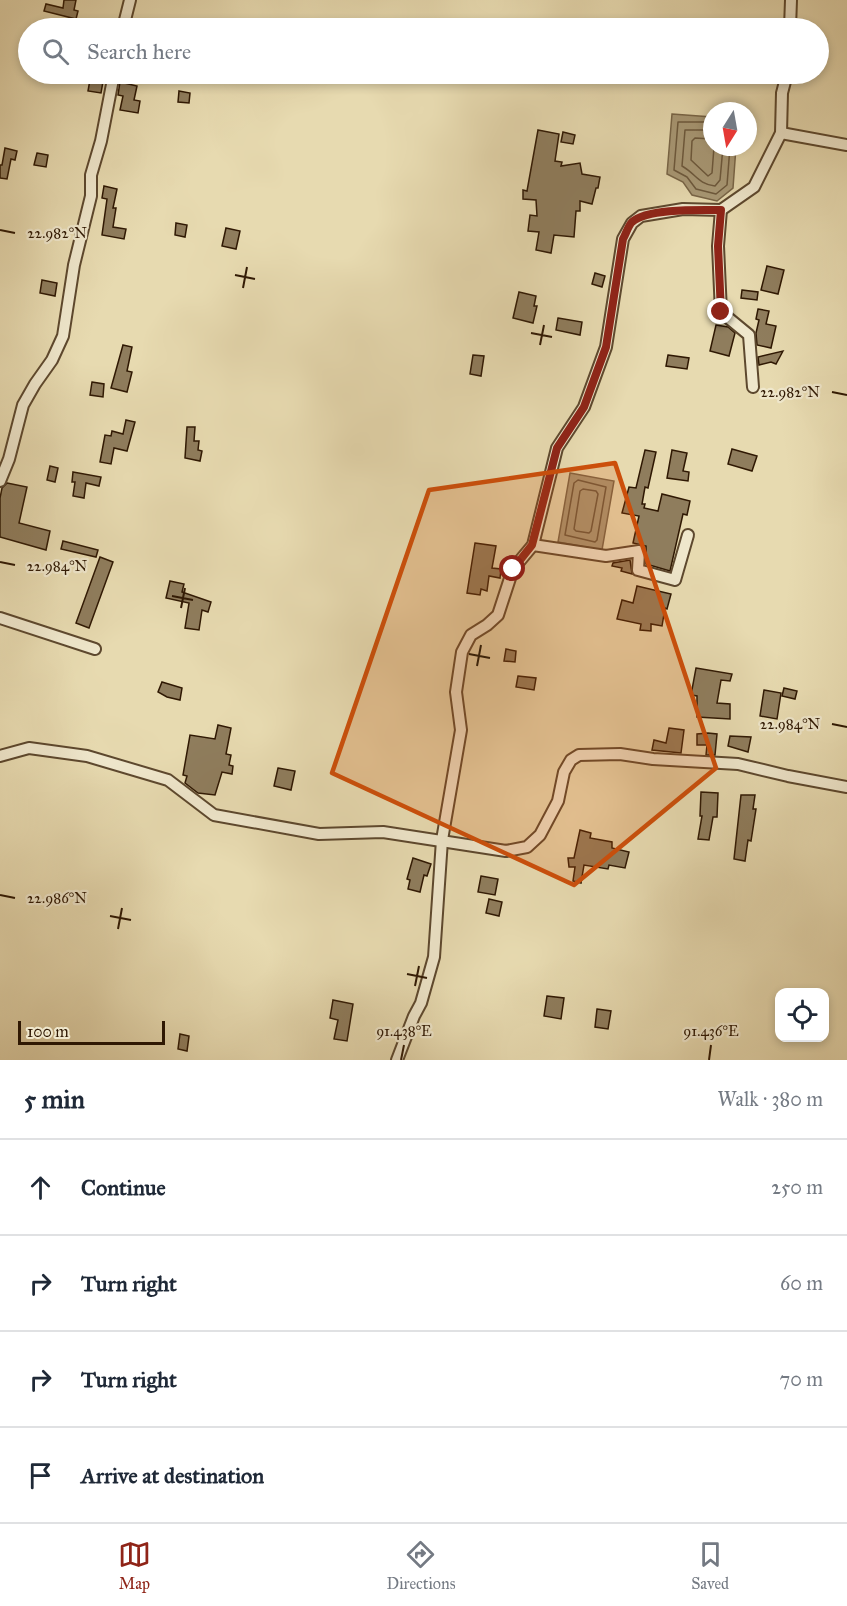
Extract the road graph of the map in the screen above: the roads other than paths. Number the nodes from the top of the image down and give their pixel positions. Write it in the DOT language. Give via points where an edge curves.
graph roads {
  1 [pos="130,0"];
  2 [pos="790,0"];
  3 [pos="126,18"];
  4 [pos="790,18"];
  5 [pos="112,84"];
  6 [pos="784,84"];
  7 [pos="781,133"];
  8 [pos="847,145"];
  9 [pos="721,210"];
  10 [pos="753,387"];
  11 [pos="0,481"];
  12 [pos="688,535"];
  13 [pos="532,545"];
  14 [pos="0,618"];
  15 [pos="95,650"];
  16 [pos="0,756"];
  17 [pos="847,787"];
  18 [pos="442,840"];
  19 [pos="397,1060"];
  1 -- 3 [label="street"];
  2 -- 4 [label="street"];
  5 -- 11 [label="street" via="91,175 91,196 74,265 63,336 23,405"];
  6 -- 7 [label="street"];
  7 -- 8 [label="street"];
  7 -- 9 [label="street" via="754,187"];
  9 -- 10 [label="street" via="721,312 749,335"];
  9 -- 13 [label="street" via="683,209 641,216 632,223 623,239 606,347 584,407 557,448"];
  12 -- 13 [label="street" via="675,580 638,570 639,551 606,556"];
  13 -- 18 [label="street" via="513,569 498,615 471,635 462,652 456,692 461,730"];
  14 -- 15 [label="street"];
  16 -- 18 [label="street" via="29,748 87,756 168,780 214,815 319,834 383,831"];
  17 -- 18 [label="street" via="738,765 620,754 579,755 564,772 558,801 540,835 526,847 506,851"];
  18 -- 19 [label="street" via="434,957 421,1003"];
}
